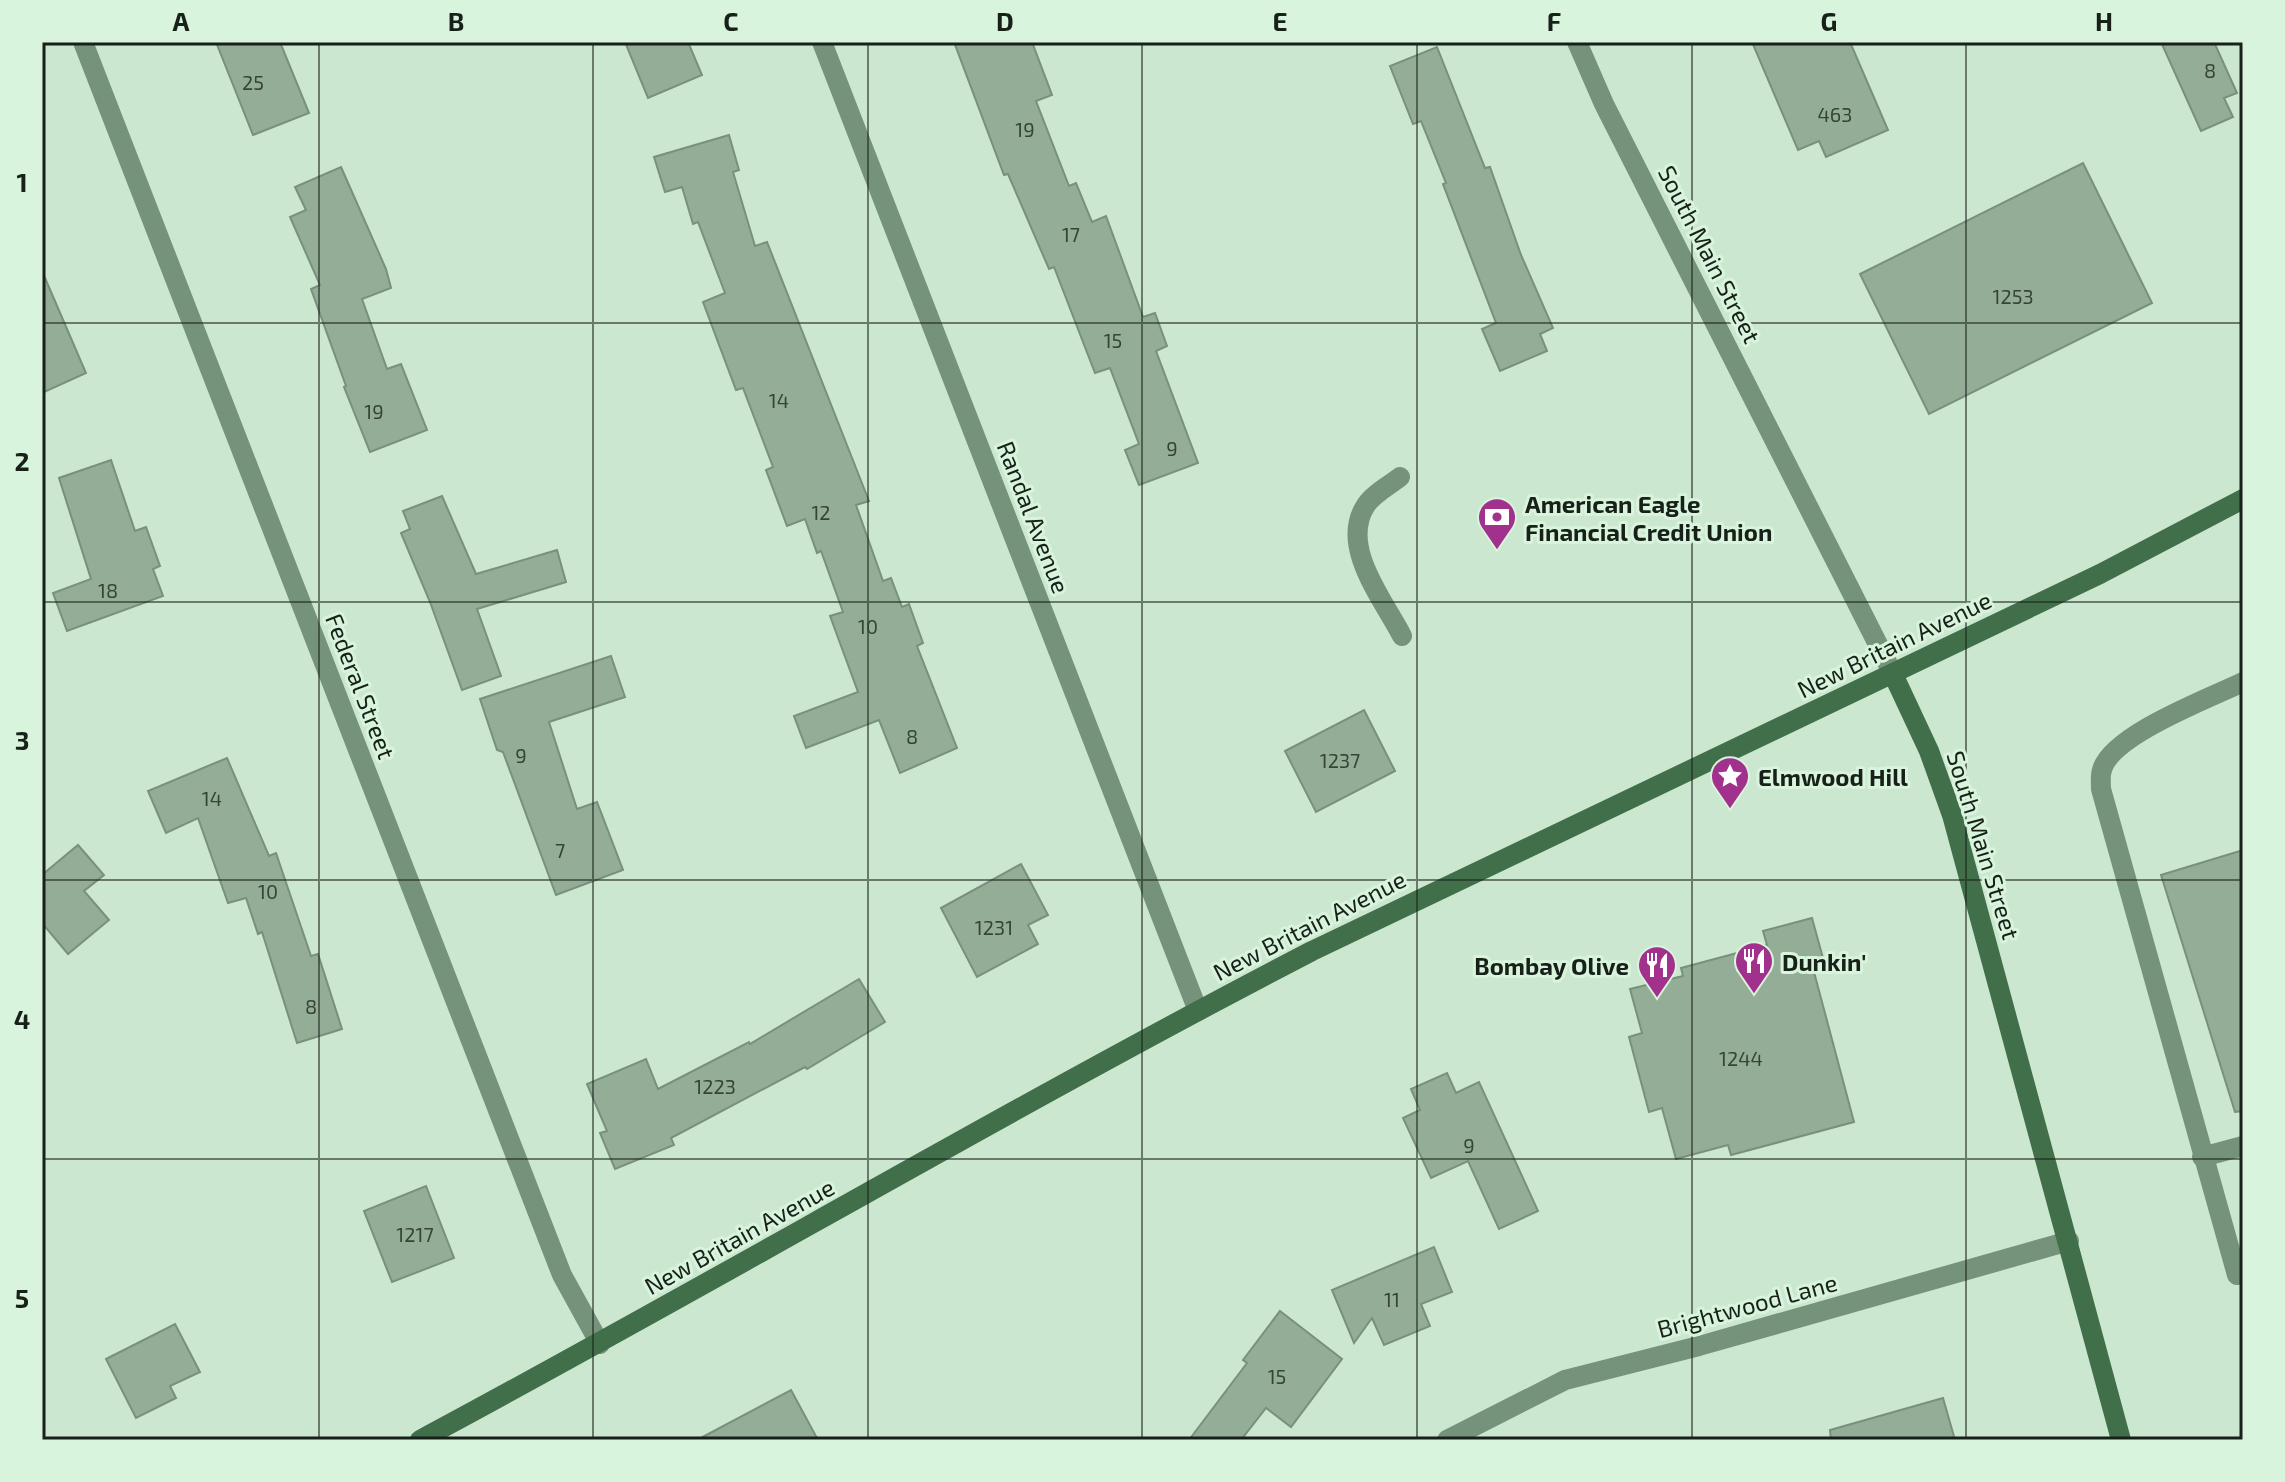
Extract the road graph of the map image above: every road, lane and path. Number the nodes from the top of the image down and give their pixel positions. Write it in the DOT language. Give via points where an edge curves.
graph roads {
  1 [pos="83,42"];
  2 [pos="822,42"];
  3 [pos="1577,42"];
  4 [pos="1400,477"];
  5 [pos="2243,499"];
  6 [pos="1402,636"];
  7 [pos="1893,674"];
  8 [pos="2243,682"];
  9 [pos="1198,1011"];
  10 [pos="2243,1146"];
  11 [pos="2202,1157"];
  12 [pos="2069,1241"];
  13 [pos="2243,1273"];
  14 [pos="600,1344"];
  15 [pos="420,1440"];
  16 [pos="1447,1440"];
  17 [pos="2121,1440"];
  1 -- 14 [label="street, Federal Street" via="562,1275"];
  2 -- 9 [label="street, Randal Avenue"];
  3 -- 7 [label="street, South Main Street"];
  4 -- 6 [label="street" via="1367,504 1355,537 1361,559"];
  5 -- 7 [label="main road, New Britain Avenue"];
  7 -- 9 [label="main road, New Britain Avenue" via="1415,900"];
  7 -- 12 [label="main road, South Main Street" via="1952,815"];
  8 -- 11 [label="street" via="2138,732 2113,750 2102,770 2101,789"];
  9 -- 14 [label="main road, New Britain Avenue"];
  10 -- 11 [label="street"];
  11 -- 13 [label="street" via="2237,1275"];
  12 -- 16 [label="street, Brightwood Lane" via="1565,1380"];
  12 -- 17 [label="main road, South Main Street"];
  14 -- 15 [label="main road, New Britain Avenue"];
}
